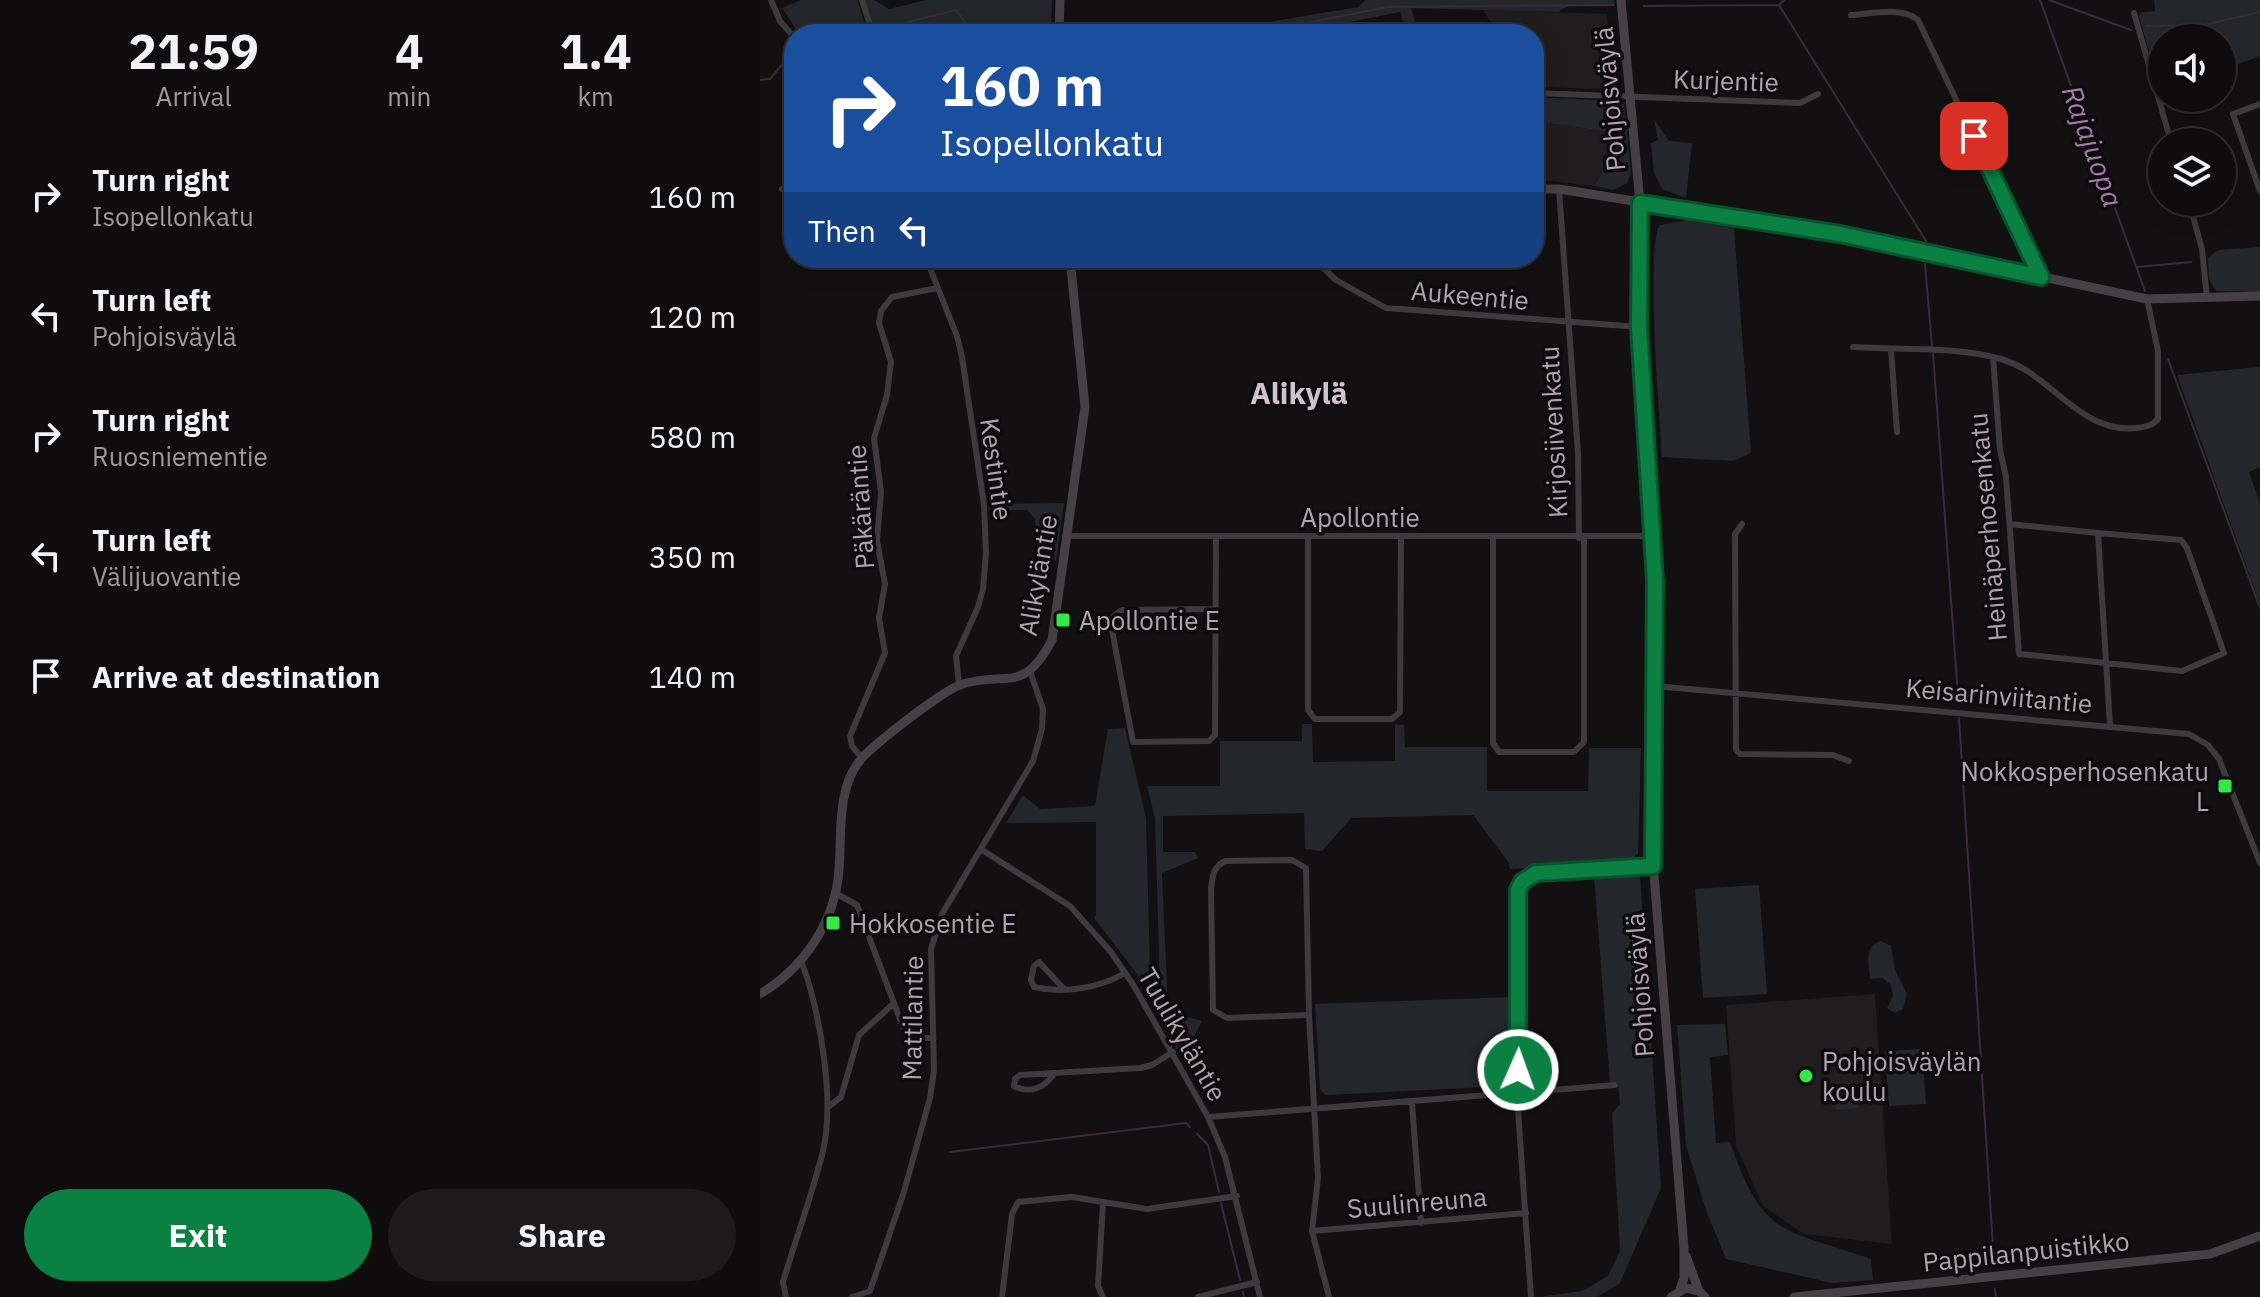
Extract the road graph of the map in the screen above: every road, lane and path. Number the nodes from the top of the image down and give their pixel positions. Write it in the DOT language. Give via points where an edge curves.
graph roads {
  1 [pos="771,0"];
  2 [pos="862,0"];
  3 [pos="1060,0"];
  4 [pos="1621,0"];
  5 [pos="2134,13"];
  6 [pos="1851,15"];
  7 [pos="870,24"];
  8 [pos="1059,24"];
  9 [pos="784,26"];
  10 [pos="1544,93"];
  11 [pos="1818,94"];
  12 [pos="1631,96"];
  13 [pos="2260,104"];
  14 [pos="2167,128"];
  15 [pos="1544,189"];
  16 [pos="1559,189"];
  17 [pos="2260,191"];
  18 [pos="1640,203"];
  19 [pos="2193,216"];
  20 [pos="930,268"];
  21 [pos="1071,268"];
  22 [pos="1323,268"];
  23 [pos="2041,277"];
  24 [pos="937,288"];
  25 [pos="2260,296"];
  26 [pos="2207,298"];
  27 [pos="2147,299"];
  28 [pos="1567,323"];
  29 [pos="1639,327"];
  30 [pos="1853,347"];
  31 [pos="1891,349"];
  32 [pos="1993,357"];
  33 [pos="1897,432"];
  34 [pos="1742,524"];
  35 [pos="2010,524"];
  36 [pos="2098,533"];
  37 [pos="1068,536"];
  38 [pos="1652,536"];
  39 [pos="1216,537"];
  40 [pos="1308,537"];
  41 [pos="1401,538"];
  42 [pos="1493,538"];
  43 [pos="1581,538"];
  44 [pos="1214,609"];
  45 [pos="2105,664"];
  46 [pos="1030,671"];
  47 [pos="959,685"];
  48 [pos="1655,686"];
  49 [pos="1735,693"];
  50 [pos="2110,725"];
  51 [pos="862,758"];
  52 [pos="1849,761"];
  53 [pos="982,850"];
  54 [pos="2260,863"];
  55 [pos="1653,866"];
  56 [pos="835,893"];
  57 [pos="802,963"];
  58 [pos="1125,973"];
  59 [pos="1063,988"];
  60 [pos="760,994"];
  61 [pos="893,1004"];
  62 [pos="1309,1015"];
  63 [pos="933,1038"];
  64 [pos="1173,1052"];
  65 [pos="1054,1074"];
  66 [pos="1615,1085"];
  67 [pos="1517,1095"];
  68 [pos="1412,1103"];
  69 [pos="828,1107"];
  70 [pos="1313,1108"];
  71 [pos="1208,1117"];
  72 [pos="1237,1196"];
  73 [pos="1103,1203"];
  74 [pos="1526,1213"];
  75 [pos="1421,1223"];
  76 [pos="1312,1231"];
  77 [pos="2260,1236"];
  78 [pos="1684,1249"];
  79 [pos="1257,1282"];
  80 [pos="1680,1290"];
  81 [pos="872,1294"];
  82 [pos="1702,1294"];
  83 [pos="786,1297"];
  84 [pos="852,1297"];
  85 [pos="1002,1297"];
  86 [pos="1103,1297"];
  87 [pos="1198,1297"];
  88 [pos="1260,1297"];
  89 [pos="1329,1297"];
  90 [pos="1531,1297"];
  91 [pos="1671,1297"];
  92 [pos="1794,1297"];
  1 -- 9 [label="street"];
  2 -- 7 [label="street"];
  3 -- 8 [label="main road"];
  4 -- 12 [label="main road, Pohjoisväylä"];
  5 -- 14 [label="street"];
  6 -- 23 [label="street" via="1891,13 1918,20"];
  10 -- 12 [label="street, Kurjentie"];
  11 -- 12 [label="street, Kurjentie" via="1800,103"];
  12 -- 18 [label="main road, Pohjoisväylä"];
  13 -- 17 [label="street" via="2233,114"];
  15 -- 16 [label="main road"];
  16 -- 18 [label="main road"];
  16 -- 28 [label="street, Kirjosiivenkatu"];
  18 -- 23 [label="main road" via="1840,234"];
  18 -- 29 [label="main road, Pohjoisväylä"];
  19 -- 26 [label="street"];
  20 -- 24 [label="street, Kestintie"];
  21 -- 37 [label="main road, Alikyläntie" via="1085,407"];
  22 -- 28 [label="street, Aukeentie" via="1386,308"];
  23 -- 27 [label="main road"];
  24 -- 47 [label="street, Kestintie" via="962,357 984,505 983,589 956,656"];
  24 -- 51 [label="street, Päkäräntie" via="892,297 881,311 881,333 891,362 874,438 881,492 877,541 885,584 879,618 885,653 850,736"];
  25 -- 26 [label="main road"];
  26 -- 27 [label="main road"];
  27 -- 32 [label="street" via="2158,351 2158,419 2153,425 2111,428 2096,422 2022,369"];
  28 -- 29 [label="street, Aukeentie"];
  28 -- 43 [label="street, Kirjosiivenkatu"];
  29 -- 38 [label="main road, Pohjoisväylä"];
  30 -- 31 [label="street"];
  31 -- 32 [label="street"];
  31 -- 33 [label="street"];
  32 -- 35 [label="street, Heinäperhosenkatu"];
  34 -- 49 [label="street" via="1735,534"];
  35 -- 36 [label="street"];
  35 -- 45 [label="street, Heinäperhosenkatu" via="2019,654"];
  36 -- 45 [label="street"];
  36 -- 45 [label="street" via="2181,540 2224,653 2182,671"];
  37 -- 39 [label="street, Apollontie"];
  37 -- 46 [label="main road, Alikyläntie" via="1052,640"];
  38 -- 43 [label="street, Apollontie"];
  38 -- 48 [label="main road, Pohjoisväylä"];
  39 -- 40 [label="street, Apollontie"];
  39 -- 44 [label="street"];
  40 -- 41 [label="street, Apollontie"];
  40 -- 41 [label="street" via="1308,710 1315,719 1392,719 1400,712"];
  41 -- 42 [label="street, Apollontie"];
  42 -- 43 [label="street, Apollontie"];
  42 -- 43 [label="street, Kirjosiivenkatu" via="1493,743 1499,752 1574,752 1584,742"];
  44 -- 44 [label="street" via="1215,735 1209,741 1133,742 1110,619 1122,610"];
  45 -- 50 [label="street"];
  46 -- 47 [label="main road, Alikyläntie" via="1000,681"];
  46 -- 53 [label="street, Mattilantie" via="1041,697 1042,729 1033,761"];
  47 -- 51 [label="main road"];
  48 -- 49 [label="street, Keisarinviitantie"];
  48 -- 55 [label="main road, Pohjoisväylä"];
  49 -- 50 [label="street, Keisarinviitantie"];
  49 -- 52 [label="street" via="1740,754 1833,755"];
  50 -- 54 [label="street, Keisarinviitantie" via="2189,734 2208,745 2228,778"];
  51 -- 56 [label="main road" via="842,807"];
  53 -- 58 [label="street, Tuulikyläntie" via="1070,906"];
  53 -- 63 [label="street, Mattilantie" via="942,914 931,949"];
  55 -- 67 [label="street" via="1536,873 1522,882"];
  55 -- 78 [label="main road, Pohjoisväylä"];
  56 -- 57 [label="main road"];
  56 -- 61 [label="street" via="857,905"];
  57 -- 60 [label="main road"];
  57 -- 69 [label="street" via="811,987"];
  58 -- 59 [label="street" via="1099,986"];
  58 -- 64 [label="street, Tuulikyläntie"];
  59 -- 59 [label="street" via="1034,987 1034,966 1045,965"];
  61 -- 63 [label="street" via="906,1035"];
  61 -- 69 [label="street" via="859,1035 841,1097"];
  62 -- 62 [label="street" via="1306,868 1292,860 1219,864 1211,889 1213,1010 1227,1018"];
  62 -- 70 [label="street"];
  63 -- 81 [label="street, Mattilantie" via="930,1098"];
  64 -- 65 [label="street" via="1140,1068"];
  64 -- 71 [label="street, Tuulikyläntie"];
  65 -- 65 [label="street" via="1040,1088 1014,1086 1020,1075"];
  66 -- 67 [label="street"];
  67 -- 68 [label="street"];
  67 -- 74 [label="street"];
  68 -- 70 [label="street"];
  68 -- 75 [label="street"];
  69 -- 83 [label="street" via="824,1150 783,1282"];
  70 -- 71 [label="street"];
  70 -- 76 [label="street" via="1318,1178"];
  71 -- 72 [label="street, Tuulikyläntie"];
  72 -- 73 [label="street" via="1147,1209"];
  72 -- 79 [label="street, Tuulikyläntie"];
  73 -- 85 [label="street" via="1060,1197 1018,1202"];
  73 -- 86 [label="street" via="1098,1286"];
  74 -- 75 [label="street, Suulinreuna"];
  74 -- 90 [label="street"];
  75 -- 76 [label="street, Suulinreuna"];
  76 -- 89 [label="street"];
  77 -- 92 [label="main road, Pappilanpuistikko" via="2210,1254"];
  78 -- 80 [label="main road, Pohjoisväylä"];
  78 -- 82 [label="main road, Pohjoisväylä"];
  79 -- 87 [label="street"];
  79 -- 88 [label="street, Tuulikyläntie"];
  80 -- 82 [label="main road"];
  80 -- 91 [label="main road"];
  81 -- 84 [label="street"];
}
